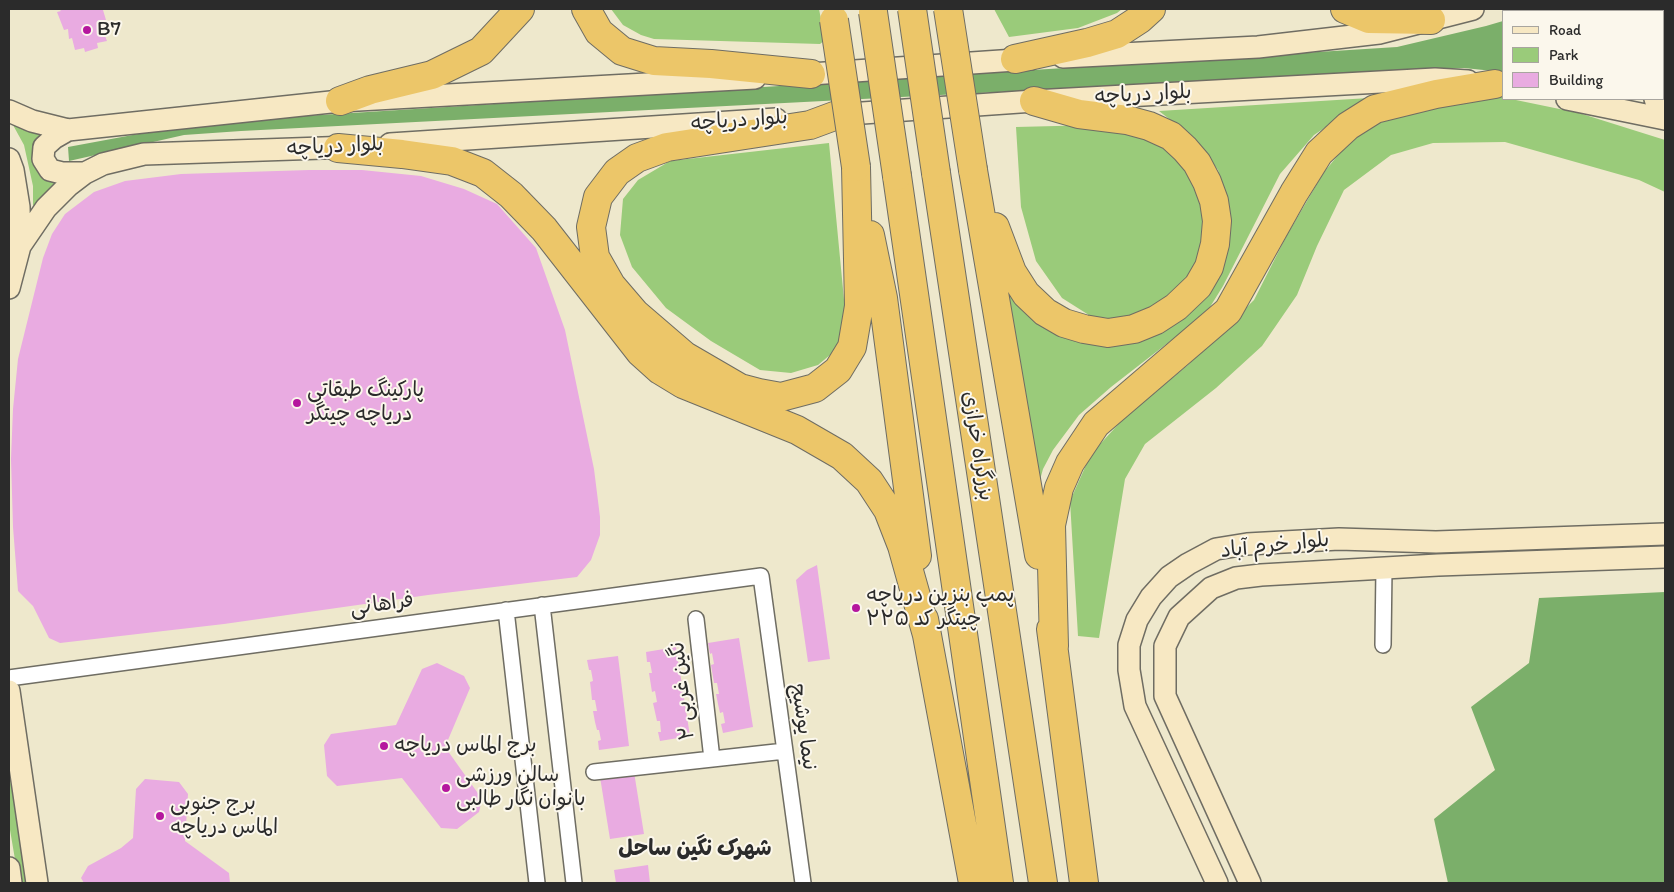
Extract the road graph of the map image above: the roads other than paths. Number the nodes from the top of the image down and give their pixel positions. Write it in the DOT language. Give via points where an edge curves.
graph roads {
  1 [pos="520,9"];
  2 [pos="586,9"];
  3 [pos="912,9"];
  4 [pos="948,9"];
  5 [pos="1151,9"];
  6 [pos="1345,9"];
  7 [pos="1473,9"];
  8 [pos="872,10"];
  9 [pos="833,12"];
  10 [pos="1431,20"];
  11 [pos="1015,59"];
  12 [pos="811,74"];
  13 [pos="1499,85"];
  14 [pos="1572,100"];
  15 [pos="340,101"];
  16 [pos="1034,101"];
  17 [pos="9,112"];
  18 [pos="837,115"];
  19 [pos="1665,119"];
  20 [pos="68,130"];
  21 [pos="338,148"];
  22 [pos="9,159"];
  23 [pos="856,168"];
  24 [pos="973,170"];
  25 [pos="85,173"];
  26 [pos="20,246"];
  27 [pos="9,288"];
  28 [pos="1665,534"];
  29 [pos="1436,542"];
  30 [pos="1665,558"];
  31 [pos="1438,565"];
  32 [pos="1384,568"];
  33 [pos="761,576"];
  34 [pos="542,605"];
  35 [pos="506,610"];
  36 [pos="696,619"];
  37 [pos="926,635"];
  38 [pos="1383,645"];
  39 [pos="1054,646"];
  40 [pos="9,678"];
  41 [pos="9,691"];
  42 [pos="785,751"];
  43 [pos="712,759"];
  44 [pos="594,772"];
  45 [pos="9,868"];
  46 [pos="11,883"];
  47 [pos="37,883"];
  48 [pos="537,883"];
  49 [pos="574,883"];
  50 [pos="803,883"];
  51 [pos="973,883"];
  52 [pos="999,883"];
  53 [pos="1043,883"];
  54 [pos="1084,883"];
  55 [pos="1217,883"];
  56 [pos="1250,883"];
  1 -- 15 [label="highway" via="481,50 432,75"];
  2 -- 12 [label="highway" via="599,32 622,51 654,62"];
  3 -- 53 [label="highway, بزرگراه خرازی, bridge"];
  4 -- 24 [label="highway, bridge"];
  5 -- 11 [label="highway" via="1117,34"];
  6 -- 10 [label="highway" via="1369,19"];
  7 -- 10 [label="main road, بلوار دریاچه"];
  8 -- 52 [label="highway, بزرگراه خرازی, bridge"];
  9 -- 23 [label="highway, bridge"];
  10 -- 11 [label="main road, بلوار دریاچه" via="1379,33 1258,47"];
  11 -- 12 [label="main road, بلوار دریاچه"];
  12 -- 15 [label="main road, بلوار دریاچه"];
  13 -- 16 [label="main road, بلوار دریاچه" via="1435,79"];
  13 -- 39 [label="highway" via="1436,94 1375,109 1348,126 1319,153 1228,310 1096,424 1070,463 1059,488 1051,525"];
  14 -- 19 [label="main road"];
  15 -- 20 [label="main road, بلوار دریاچه"];
  16 -- 18 [label="main road, بلوار دریاچه"];
  16 -- 24 [label="highway" via="1079,114 1149,126 1171,136 1185,149 1207,182 1214,201 1216,221 1215,244 1198,286 1176,307 1134,329 1108,333 1064,322 1045,312 1026,294 1012,272"];
  17 -- 20 [label="main road, بلوار دریاچه"];
  18 -- 21 [label="main road, بلوار دریاچه"];
  18 -- 23 [label="highway" via="810,126 667,147 637,158 617,172 598,197 591,227 595,257 611,285 635,313 685,356 740,388 759,393 781,397 815,388 838,370 852,348 859,306"];
  20 -- 25 [label="main road" via="44,147 43,159 50,170"];
  21 -- 25 [label="main road, بلوار دریاچه" via="144,154 103,164"];
  21 -- 37 [label="highway" via="452,161 482,173 511,195 544,230 640,352 660,370 683,384 797,430 842,456 869,481 888,510 902,546"];
  22 -- 26 [label="main road" via="19,207"];
  23 -- 37 [label="highway" via="883,298"];
  24 -- 39 [label="highway"];
  25 -- 26 [label="main road, بلوار دریاچه" via="46,208"];
  26 -- 27 [label="main road"];
  28 -- 29 [label="main road, بلوار خرم آباد"];
  29 -- 31 [label="main road"];
  29 -- 55 [label="main road, بلوار خرم آباد" via="1338,539 1216,549 1169,577 1151,597 1137,620 1129,645 1135,706"];
  30 -- 31 [label="main road, بلوار خرم آباد"];
  31 -- 32 [label="main road, بلوار خرم آباد"];
  32 -- 38 [label="street"];
  32 -- 56 [label="main road, بلوار خرم آباد" via="1236,578 1211,588 1179,617 1165,646 1165,696"];
  33 -- 34 [label="street, فراهانی"];
  33 -- 42 [label="street, نیما یوشیج"];
  34 -- 35 [label="street, فراهانی"];
  34 -- 49 [label="street"];
  35 -- 40 [label="street, فراهانی"];
  35 -- 48 [label="street"];
  36 -- 43 [label="street, نگین غربی ۲"];
  37 -- 51 [label="highway"];
  39 -- 54 [label="highway"];
  41 -- 47 [label="main road"];
  42 -- 43 [label="street"];
  42 -- 50 [label="street, نیما یوشیج"];
  43 -- 44 [label="street"];
  45 -- 46 [label="main road"];
}
